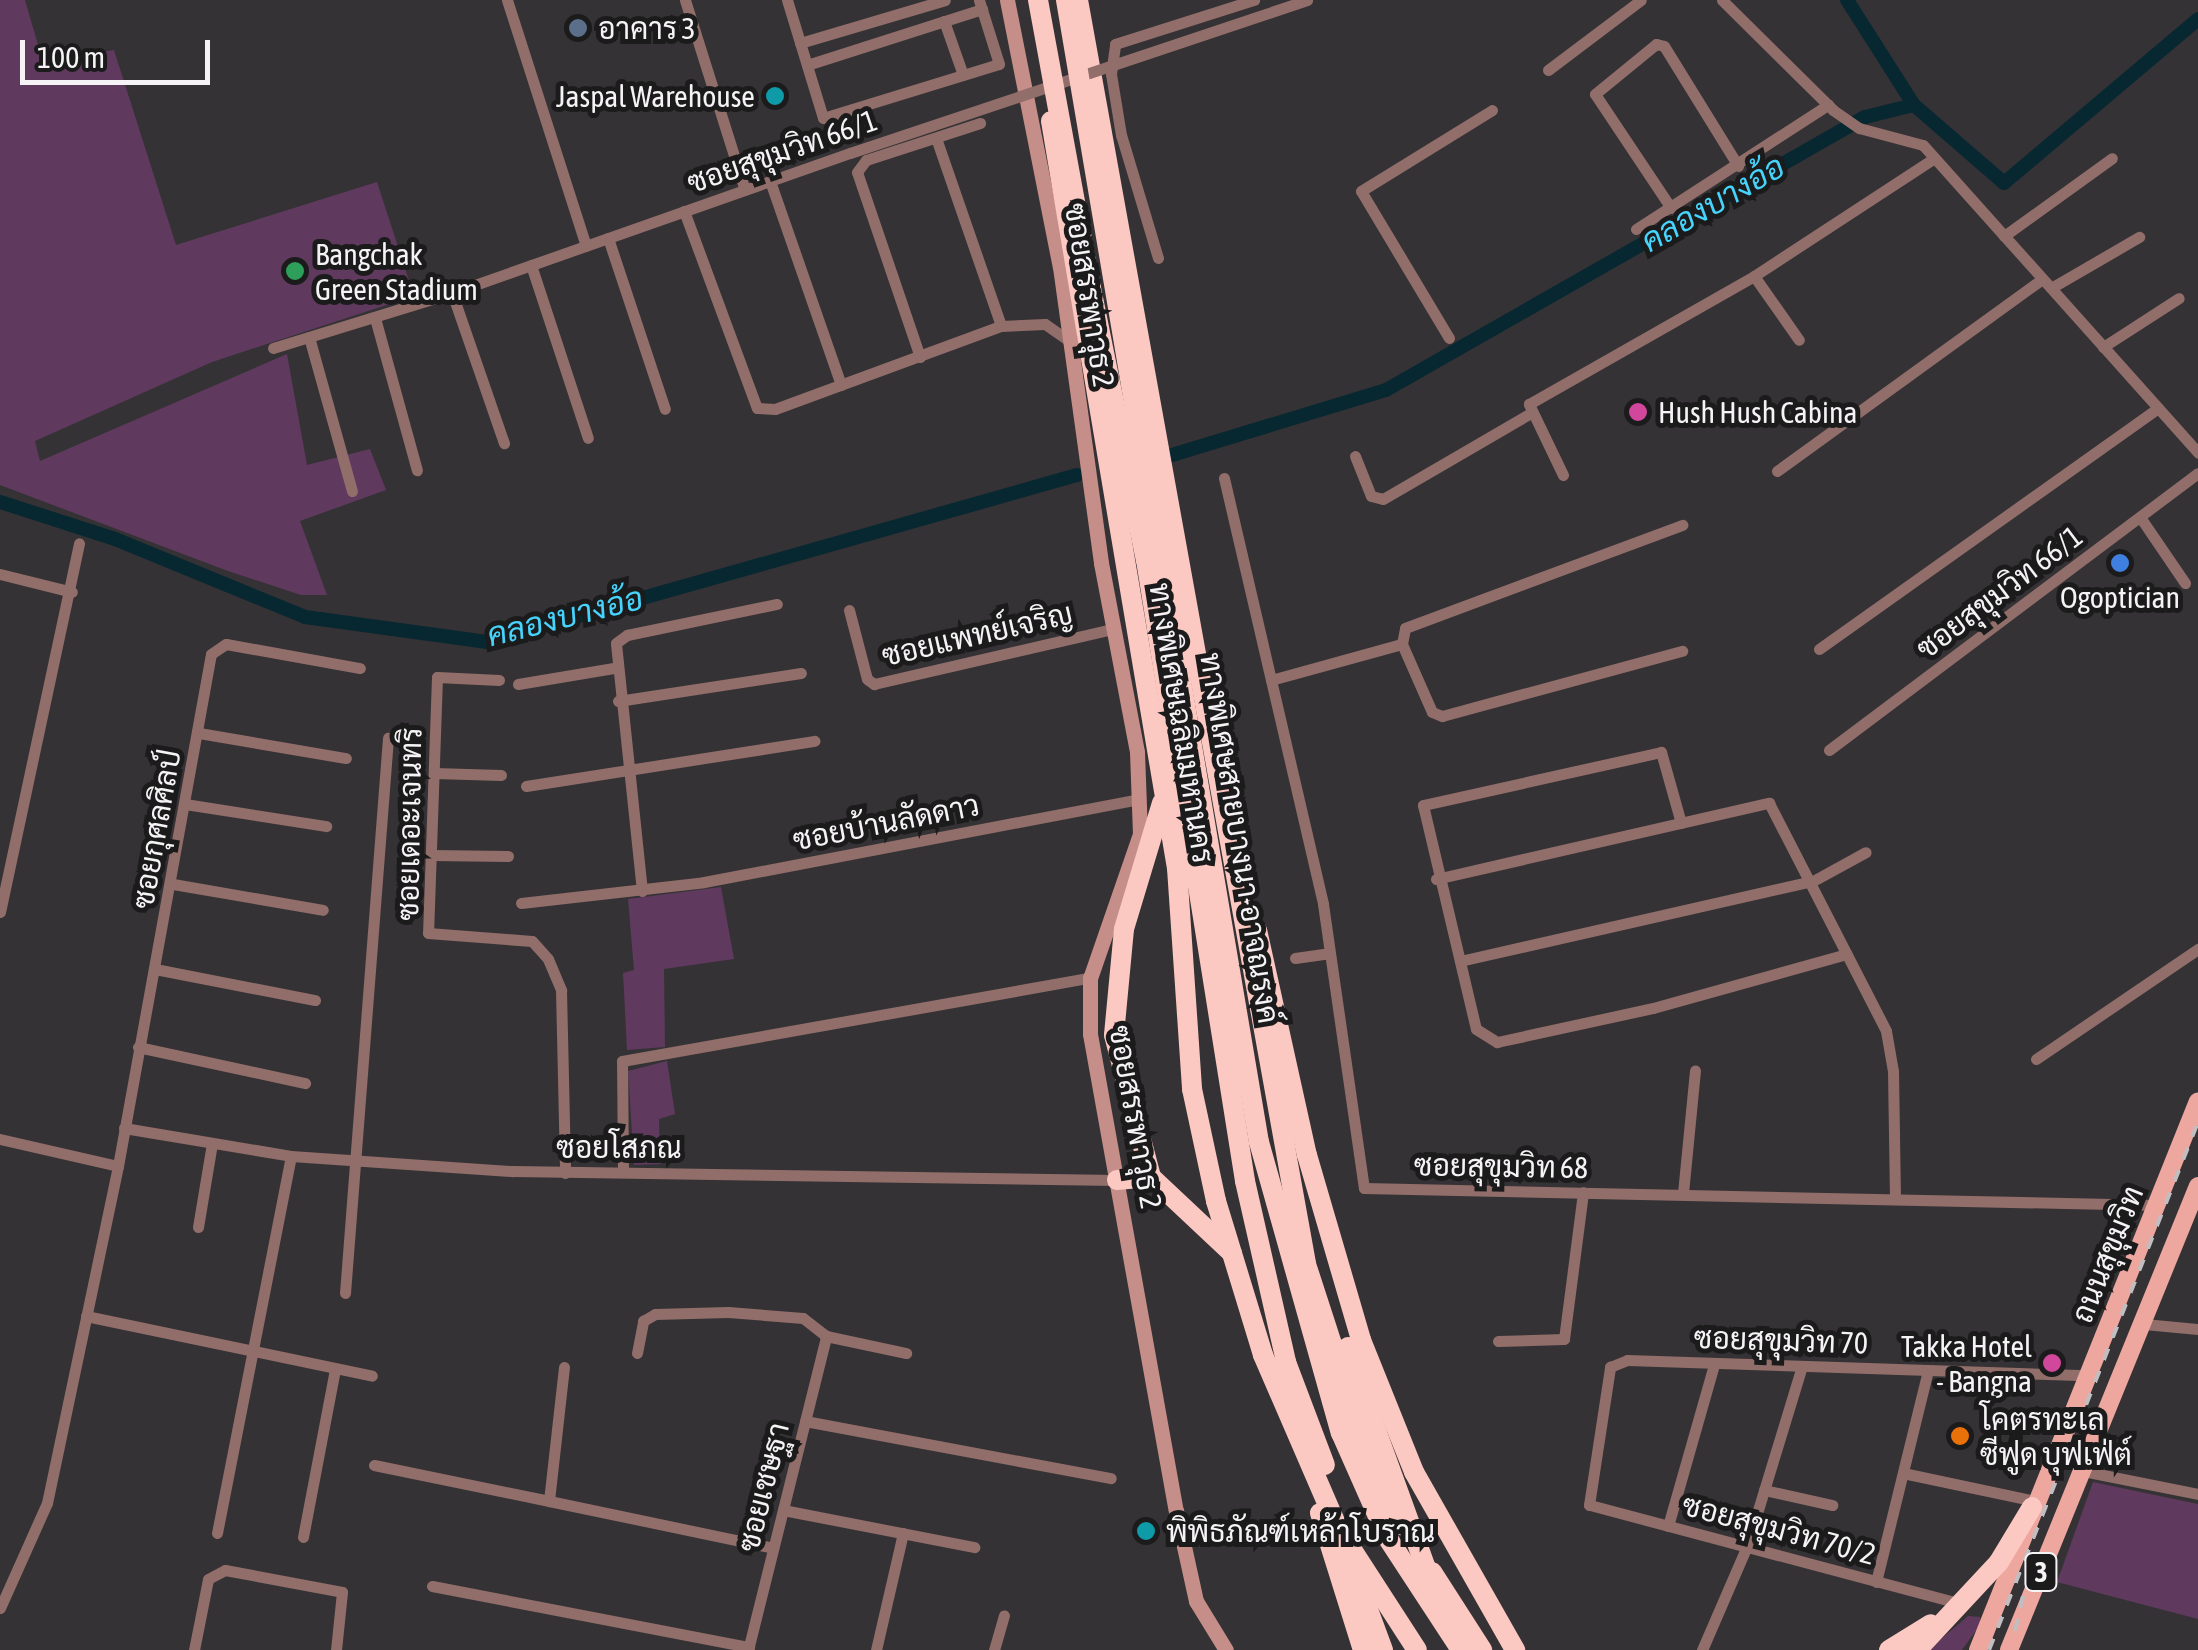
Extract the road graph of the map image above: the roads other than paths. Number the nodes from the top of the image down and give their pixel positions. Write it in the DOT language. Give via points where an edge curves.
graph roads {
  1 [pos="508,0"];
  2 [pos="684,0"];
  3 [pos="787,0"];
  4 [pos="941,0"];
  5 [pos="1008,0"];
  6 [pos="1035,0"];
  7 [pos="1066,0"];
  8 [pos="1078,0"];
  9 [pos="1254,0"];
  10 [pos="1308,0"];
  11 [pos="1642,0"];
  12 [pos="1722,0"];
  13 [pos="981,4"];
  14 [pos="944,21"];
  15 [pos="800,43"];
  16 [pos="807,65"];
  17 [pos="1548,70"];
  18 [pos="963,76"];
  19 [pos="1831,108"];
  20 [pos="1492,110"];
  21 [pos="980,123"];
  22 [pos="936,138"];
  23 [pos="1934,158"];
  24 [pos="2112,158"];
  25 [pos="1738,166"];
  26 [pos="770,181"];
  27 [pos="744,190"];
  28 [pos="1671,208"];
  29 [pos="684,211"];
  30 [pos="1636,230"];
  31 [pos="2004,236"];
  32 [pos="2139,237"];
  33 [pos="608,238"];
  34 [pos="586,246"];
  35 [pos="1158,258"];
  36 [pos="531,265"];
  37 [pos="1754,276"];
  38 [pos="2047,283"];
  39 [pos="452,293"];
  40 [pos="2179,298"];
  41 [pos="374,318"];
  42 [pos="1001,326"];
  43 [pos="308,337"];
  44 [pos="1449,338"];
  45 [pos="1799,340"];
  46 [pos="1071,342"];
  47 [pos="2104,347"];
  48 [pos="273,348"];
  49 [pos="920,356"];
  50 [pos="841,385"];
  51 [pos="666,408"];
  52 [pos="2158,408"];
  53 [pos="1529,414"];
  54 [pos="588,438"];
  55 [pos="504,443"];
  56 [pos="2198,453"];
  57 [pos="1355,456"];
  58 [pos="417,470"];
  59 [pos="1777,471"];
  60 [pos="2198,473"];
  61 [pos="1563,476"];
  62 [pos="1224,478"];
  63 [pos="352,491"];
  64 [pos="2140,517"];
  65 [pos="1682,524"];
  66 [pos="79,543"];
  67 [pos="0,574"];
  68 [pos="2185,583"];
  69 [pos="72,592"];
  70 [pos="777,604"];
  71 [pos="849,610"];
  72 [pos="1112,628"];
  73 [pos="1402,644"];
  74 [pos="1818,649"];
  75 [pos="1682,652"];
  76 [pos="360,668"];
  77 [pos="614,668"];
  78 [pos="801,672"];
  79 [pos="499,680"];
  80 [pos="1271,680"];
  81 [pos="518,684"];
  82 [pos="618,701"];
  83 [pos="198,733"];
  84 [pos="388,738"];
  85 [pos="814,741"];
  86 [pos="1829,750"];
  87 [pos="346,758"];
  88 [pos="627,770"];
  89 [pos="434,773"];
  90 [pos="501,775"];
  91 [pos="526,786"];
  92 [pos="1164,786"];
  93 [pos="1140,799"];
  94 [pos="185,804"];
  95 [pos="1681,823"];
  96 [pos="326,826"];
  97 [pos="0,831"];
  98 [pos="17,835"];
  99 [pos="1232,847"];
  100 [pos="1866,852"];
  101 [pos="431,855"];
  102 [pos="508,856"];
  103 [pos="1436,879"];
  104 [pos="1813,881"];
  105 [pos="173,884"];
  106 [pos="642,891"];
  107 [pos="522,903"];
  108 [pos="323,910"];
  109 [pos="0,912"];
  110 [pos="2198,950"];
  111 [pos="1330,953"];
  112 [pos="1846,954"];
  113 [pos="1295,958"];
  114 [pos="1460,960"];
  115 [pos="155,969"];
  116 [pos="1090,978"];
  117 [pos="315,1000"];
  118 [pos="138,1047"];
  119 [pos="2036,1059"];
  120 [pos="1695,1071"];
  121 [pos="305,1083"];
  122 [pos="2198,1101"];
  123 [pos="124,1128"];
  124 [pos="0,1139"];
  125 [pos="212,1143"];
  126 [pos="291,1156"];
  127 [pos="356,1162"];
  128 [pos="118,1166"];
  129 [pos="623,1170"];
  130 [pos="565,1173"];
  131 [pos="1289,1175"];
  132 [pos="1151,1177"];
  133 [pos="1117,1180"];
  134 [pos="2198,1186"];
  135 [pos="1583,1192"];
  136 [pos="1683,1193"];
  137 [pos="1895,1198"];
  138 [pos="2156,1205"];
  139 [pos="2186,1214"];
  140 [pos="198,1228"];
  141 [pos="1232,1253"];
  142 [pos="345,1293"];
  143 [pos="86,1316"];
  144 [pos="2144,1324"];
  145 [pos="2198,1329"];
  146 [pos="826,1336"];
  147 [pos="1498,1341"];
  148 [pos="253,1352"];
  149 [pos="906,1352"];
  150 [pos="637,1353"];
  151 [pos="1714,1364"];
  152 [pos="1802,1366"];
  153 [pos="564,1367"];
  154 [pos="336,1369"];
  155 [pos="1928,1370"];
  156 [pos="2086,1375"];
  157 [pos="372,1376"];
  158 [pos="805,1421"];
  159 [pos="1302,1446"];
  160 [pos="374,1466"];
  161 [pos="2083,1471"];
  162 [pos="1903,1473"];
  163 [pos="1111,1478"];
  164 [pos="1764,1490"];
  165 [pos="2198,1494"];
  166 [pos="2036,1497"];
  167 [pos="1586,1500"];
  168 [pos="549,1502"];
  169 [pos="1832,1506"];
  170 [pos="783,1510"];
  171 [pos="1668,1526"];
  172 [pos="1338,1528"];
  173 [pos="217,1533"];
  174 [pos="903,1533"];
  175 [pos="303,1537"];
  176 [pos="1748,1546"];
  177 [pos="974,1547"];
  178 [pos="774,1548"];
  179 [pos="1876,1582"];
  180 [pos="432,1586"];
  181 [pos="1962,1604"];
  182 [pos="0,1608"];
  183 [pos="1004,1615"];
  184 [pos="748,1649"];
  185 [pos="194,1650"];
  186 [pos="336,1650"];
  187 [pos="876,1650"];
  188 [pos="994,1650"];
  189 [pos="1226,1650"];
  190 [pos="1363,1650"];
  191 [pos="1384,1650"];
  192 [pos="1417,1650"];
  193 [pos="1427,1650"];
  194 [pos="1451,1650"];
  195 [pos="1461,1650"];
  196 [pos="1482,1650"];
  197 [pos="1515,1650"];
  198 [pos="1702,1650"];
  199 [pos="1889,1650"];
  200 [pos="1917,1650"];
  201 [pos="1978,1650"];
  202 [pos="2009,1650"];
  1 -- 34 [label="street"];
  2 -- 27 [label="street"];
  3 -- 15 [label="street"];
  4 -- 15 [label="street"];
  5 -- 46 [label="street, ซอยสรรพาวุธ 2"];
  6 -- 92 [label="highway, ทางพิเศษเฉลิมมหานคร"];
  6 -- 193 [label="highway, ทางพิเศษสายบางนา-อาจณรงค์, bridge" via="1146,560 1265,1280 1316,1446 1362,1547"];
  7 -- 195 [label="highway, ทางพิเศษสายบางนา-อาจณรงค์, bridge" via="1259,1142 1341,1433 1387,1538"];
  8 -- 99 [label="highway, ทางพิเศษเฉลิมมหานคร"];
  9 -- 35 [label="street" via="1115,44 1111,74 1121,135"];
  10 -- 26 [label="street, ซอยสุขุมวิท 66/1, bridge"];
  11 -- 17 [label="street"];
  12 -- 19 [label="street"];
  13 -- 14 [label="street"];
  13 -- 18 [label="street" via="999,64"];
  14 -- 16 [label="street"];
  14 -- 18 [label="street"];
  15 -- 16 [label="street"];
  16 -- 18 [label="street" via="824,118"];
  19 -- 23 [label="street" via="1859,128 1923,145"];
  19 -- 25 [label="street"];
  20 -- 44 [label="street" via="1362,191"];
  21 -- 22 [label="street"];
  22 -- 42 [label="street"];
  22 -- 49 [label="street" via="866,160 857,172"];
  23 -- 31 [label="street"];
  23 -- 37 [label="street"];
  24 -- 31 [label="street"];
  25 -- 28 [label="street"];
  25 -- 28 [label="street" via="1664,46 1656,44 1595,94"];
  26 -- 27 [label="street, ซอยสุขุมวิท 66/1"];
  26 -- 50 [label="street"];
  27 -- 29 [label="street, ซอยสุขุมวิท 66/1"];
  28 -- 30 [label="street"];
  29 -- 33 [label="street, ซอยสุขุมวิท 66/1"];
  29 -- 50 [label="street" via="757,408 776,408"];
  31 -- 38 [label="street"];
  32 -- 38 [label="street"];
  33 -- 34 [label="street, ซอยสุขุมวิท 66/1"];
  33 -- 51 [label="street"];
  34 -- 36 [label="street, ซอยสุขุมวิท 66/1"];
  36 -- 39 [label="street, ซอยสุขุมวิท 66/1"];
  36 -- 54 [label="street"];
  37 -- 45 [label="street"];
  37 -- 53 [label="street" via="1530,404"];
  38 -- 47 [label="street"];
  38 -- 59 [label="street"];
  39 -- 41 [label="street, ซอยสุขุมวิท 66/1"];
  39 -- 55 [label="street"];
  40 -- 47 [label="street"];
  41 -- 43 [label="street, ซอยสุขุมวิท 66/1"];
  41 -- 58 [label="street"];
  42 -- 46 [label="street" via="1045,324"];
  42 -- 49 [label="street"];
  43 -- 48 [label="street, ซอยสุขุมวิท 66/1"];
  43 -- 63 [label="street"];
  46 -- 72 [label="street, ซอยสรรพาวุธ 2"];
  47 -- 52 [label="street"];
  49 -- 50 [label="street"];
  52 -- 56 [label="street"];
  52 -- 74 [label="street"];
  53 -- 57 [label="street" via="1384,499 1371,496"];
  53 -- 61 [label="street"];
  60 -- 64 [label="street, ซอยสุขุมวิท 66/1"];
  62 -- 80 [label="street, ซอยสุขุมวิท 68"];
  64 -- 68 [label="street"];
  64 -- 86 [label="street, ซอยสุขุมวิท 66/1"];
  65 -- 73 [label="street" via="1410,626"];
  66 -- 69 [label="street"];
  67 -- 69 [label="street"];
  69 -- 98 [label="street"];
  70 -- 77 [label="street" via="626,634 614,648"];
  71 -- 72 [label="street, ซอยแพทย์เจริญ" via="867,680 874,684"];
  72 -- 93 [label="street, ซอยสรรพาวุธ 2"];
  73 -- 75 [label="street" via="1432,712 1442,716"];
  73 -- 80 [label="street"];
  76 -- 83 [label="street, ซอยกุศลศิลป์" via="216,647"];
  77 -- 81 [label="street"];
  77 -- 82 [label="street"];
  78 -- 82 [label="street"];
  79 -- 89 [label="street, ซอยเดอะเจนทริ" via="436,677"];
  80 -- 111 [label="street, ซอยสุขุมวิท 68"];
  82 -- 88 [label="street"];
  83 -- 87 [label="street"];
  83 -- 94 [label="street, ซอยกุศลศิลป์"];
  84 -- 127 [label="street"];
  85 -- 88 [label="street"];
  88 -- 91 [label="street"];
  88 -- 106 [label="street"];
  89 -- 90 [label="street"];
  89 -- 101 [label="street, ซอยเดอะเจนทริ"];
  92 -- 132 [label="highway" via="1115,981 1114,1035"];
  92 -- 141 [label="highway, ทางพิเศษเฉลิมมหานคร" via="1177,868 1192,1088"];
  93 -- 106 [label="street, ซอยบ้านลัดดาว"];
  93 -- 116 [label="street, ซอยสรรพาวุธ 2" via="1140,834"];
  94 -- 96 [label="street"];
  94 -- 105 [label="street, ซอยกุศลศิลป์"];
  95 -- 103 [label="street"];
  95 -- 103 [label="street" via="1661,752 1426,803"];
  95 -- 104 [label="street" via="1769,803"];
  97 -- 98 [label="street"];
  98 -- 109 [label="street"];
  99 -- 131 [label="highway, ทางพิเศษเฉลิมมหานคร"];
  99 -- 197 [label="highway" via="1272,979 1307,1155 1360,1340 1414,1472"];
  100 -- 104 [label="street"];
  101 -- 102 [label="street"];
  101 -- 130 [label="street, ซอยเดอะเจนทริ" via="428,933 532,941 548,959 561,990"];
  103 -- 114 [label="street"];
  104 -- 112 [label="street"];
  104 -- 114 [label="street"];
  105 -- 108 [label="street"];
  105 -- 115 [label="street, ซอยกุศลศิลป์"];
  106 -- 107 [label="street, ซอยบ้านลัดดาว"];
  110 -- 119 [label="street"];
  111 -- 113 [label="street"];
  111 -- 135 [label="street, ซอยสุขุมวิท 68" via="1364,1188"];
  112 -- 114 [label="street" via="1653,1008 1496,1042 1476,1030"];
  112 -- 137 [label="street" via="1886,1031 1894,1072"];
  115 -- 117 [label="street"];
  115 -- 118 [label="street, ซอยกุศลศิลป์"];
  116 -- 129 [label="street" via="622,1061"];
  116 -- 133 [label="street, ซอยสรรพาวุธ 2" via="1090,1034"];
  118 -- 121 [label="street"];
  118 -- 123 [label="street, ซอยกุศลศิลป์"];
  120 -- 136 [label="street"];
  122 -- 138 [label="main road, ถนนสุขุมวิท"];
  123 -- 125 [label="street, ซอยโสภณ"];
  123 -- 128 [label="street, ซอยกุศลศิลป์"];
  124 -- 128 [label="street"];
  125 -- 126 [label="street, ซอยโสภณ"];
  125 -- 140 [label="street"];
  126 -- 127 [label="street, ซอยโสภณ"];
  126 -- 148 [label="street"];
  127 -- 130 [label="street, ซอยโสภณ"];
  127 -- 142 [label="street"];
  128 -- 143 [label="street, ซอยกุศลศิลป์"];
  129 -- 130 [label="street, ซอยโสภณ"];
  129 -- 133 [label="street, ซอยโสภณ"];
  131 -- 194 [label="highway, bridge" via="1419,1538"];
  131 -- 196 [label="highway" via="1306,1264 1358,1424 1400,1522"];
  132 -- 133 [label="highway"];
  132 -- 141 [label="highway"];
  133 -- 189 [label="street, ซอยสรรพาวุธ 2" via="1192,1583"];
  134 -- 139 [label="main road, ถนนสุขุมวิท"];
  135 -- 136 [label="street, ซอยสุขุมวิท 68"];
  135 -- 147 [label="street" via="1564,1340"];
  136 -- 137 [label="street, ซอยสุขุมวิท 68"];
  137 -- 138 [label="street, ซอยสุขุมวิท 68"];
  138 -- 139 [label="main road"];
  138 -- 156 [label="main road, ถนนสุขุมวิท"];
  139 -- 144 [label="main road, ถนนสุขุมวิท"];
  141 -- 159 [label="highway, ทางพิเศษเฉลิมมหานคร" via="1263,1356"];
  143 -- 148 [label="street"];
  143 -- 182 [label="street, ซอยกุศลศิลป์" via="46,1503"];
  144 -- 145 [label="street"];
  144 -- 161 [label="main road, ถนนสุขุมวิท"];
  146 -- 149 [label="street"];
  146 -- 150 [label="street" via="803,1318 667,1312 643,1321"];
  146 -- 158 [label="street, ซอยเชษฐา"];
  148 -- 154 [label="street"];
  148 -- 173 [label="street"];
  151 -- 152 [label="street, ซอยสุขุมวิท 70"];
  151 -- 167 [label="street, ซอยสุขุมวิท 70" via="1627,1360 1610,1367"];
  151 -- 171 [label="street"];
  152 -- 155 [label="street, ซอยสุขุมวิท 70"];
  152 -- 164 [label="street"];
  153 -- 168 [label="street"];
  154 -- 157 [label="street"];
  154 -- 175 [label="street"];
  155 -- 156 [label="street, ซอยสุขุมวิท 70"];
  155 -- 162 [label="street"];
  156 -- 166 [label="main road, ถนนสุขุมวิท"];
  158 -- 163 [label="street"];
  158 -- 170 [label="street, ซอยเชษฐา"];
  159 -- 172 [label="highway"];
  159 -- 190 [label="highway"];
  160 -- 168 [label="street"];
  161 -- 165 [label="street"];
  161 -- 202 [label="main road, ถนนสุขุมวิท / 3"];
  162 -- 166 [label="street"];
  162 -- 179 [label="street"];
  164 -- 169 [label="street"];
  164 -- 176 [label="street"];
  166 -- 181 [label="highway" via="1999,1562"];
  166 -- 201 [label="main road, ถนนสุขุมวิท / 3"];
  167 -- 171 [label="street, ซอยสุขุมวิท 70/2"];
  168 -- 178 [label="street"];
  170 -- 174 [label="street"];
  170 -- 178 [label="street, ซอยเชษฐา"];
  171 -- 176 [label="street, ซอยสุขุมวิท 70/2"];
  172 -- 191 [label="highway"];
  172 -- 192 [label="highway"];
  174 -- 177 [label="street"];
  174 -- 187 [label="street"];
  176 -- 179 [label="street, ซอยสุขุมวิท 70/2"];
  176 -- 198 [label="street"];
  178 -- 184 [label="street, ซอยเชษฐา"];
  179 -- 181 [label="street, ซอยสุขุมวิท 70/2"];
  180 -- 184 [label="street"];
  181 -- 199 [label="highway"];
  181 -- 200 [label="highway"];
  183 -- 188 [label="street"];
  185 -- 186 [label="street" via="208,1579 224,1570 342,1592"];
}
